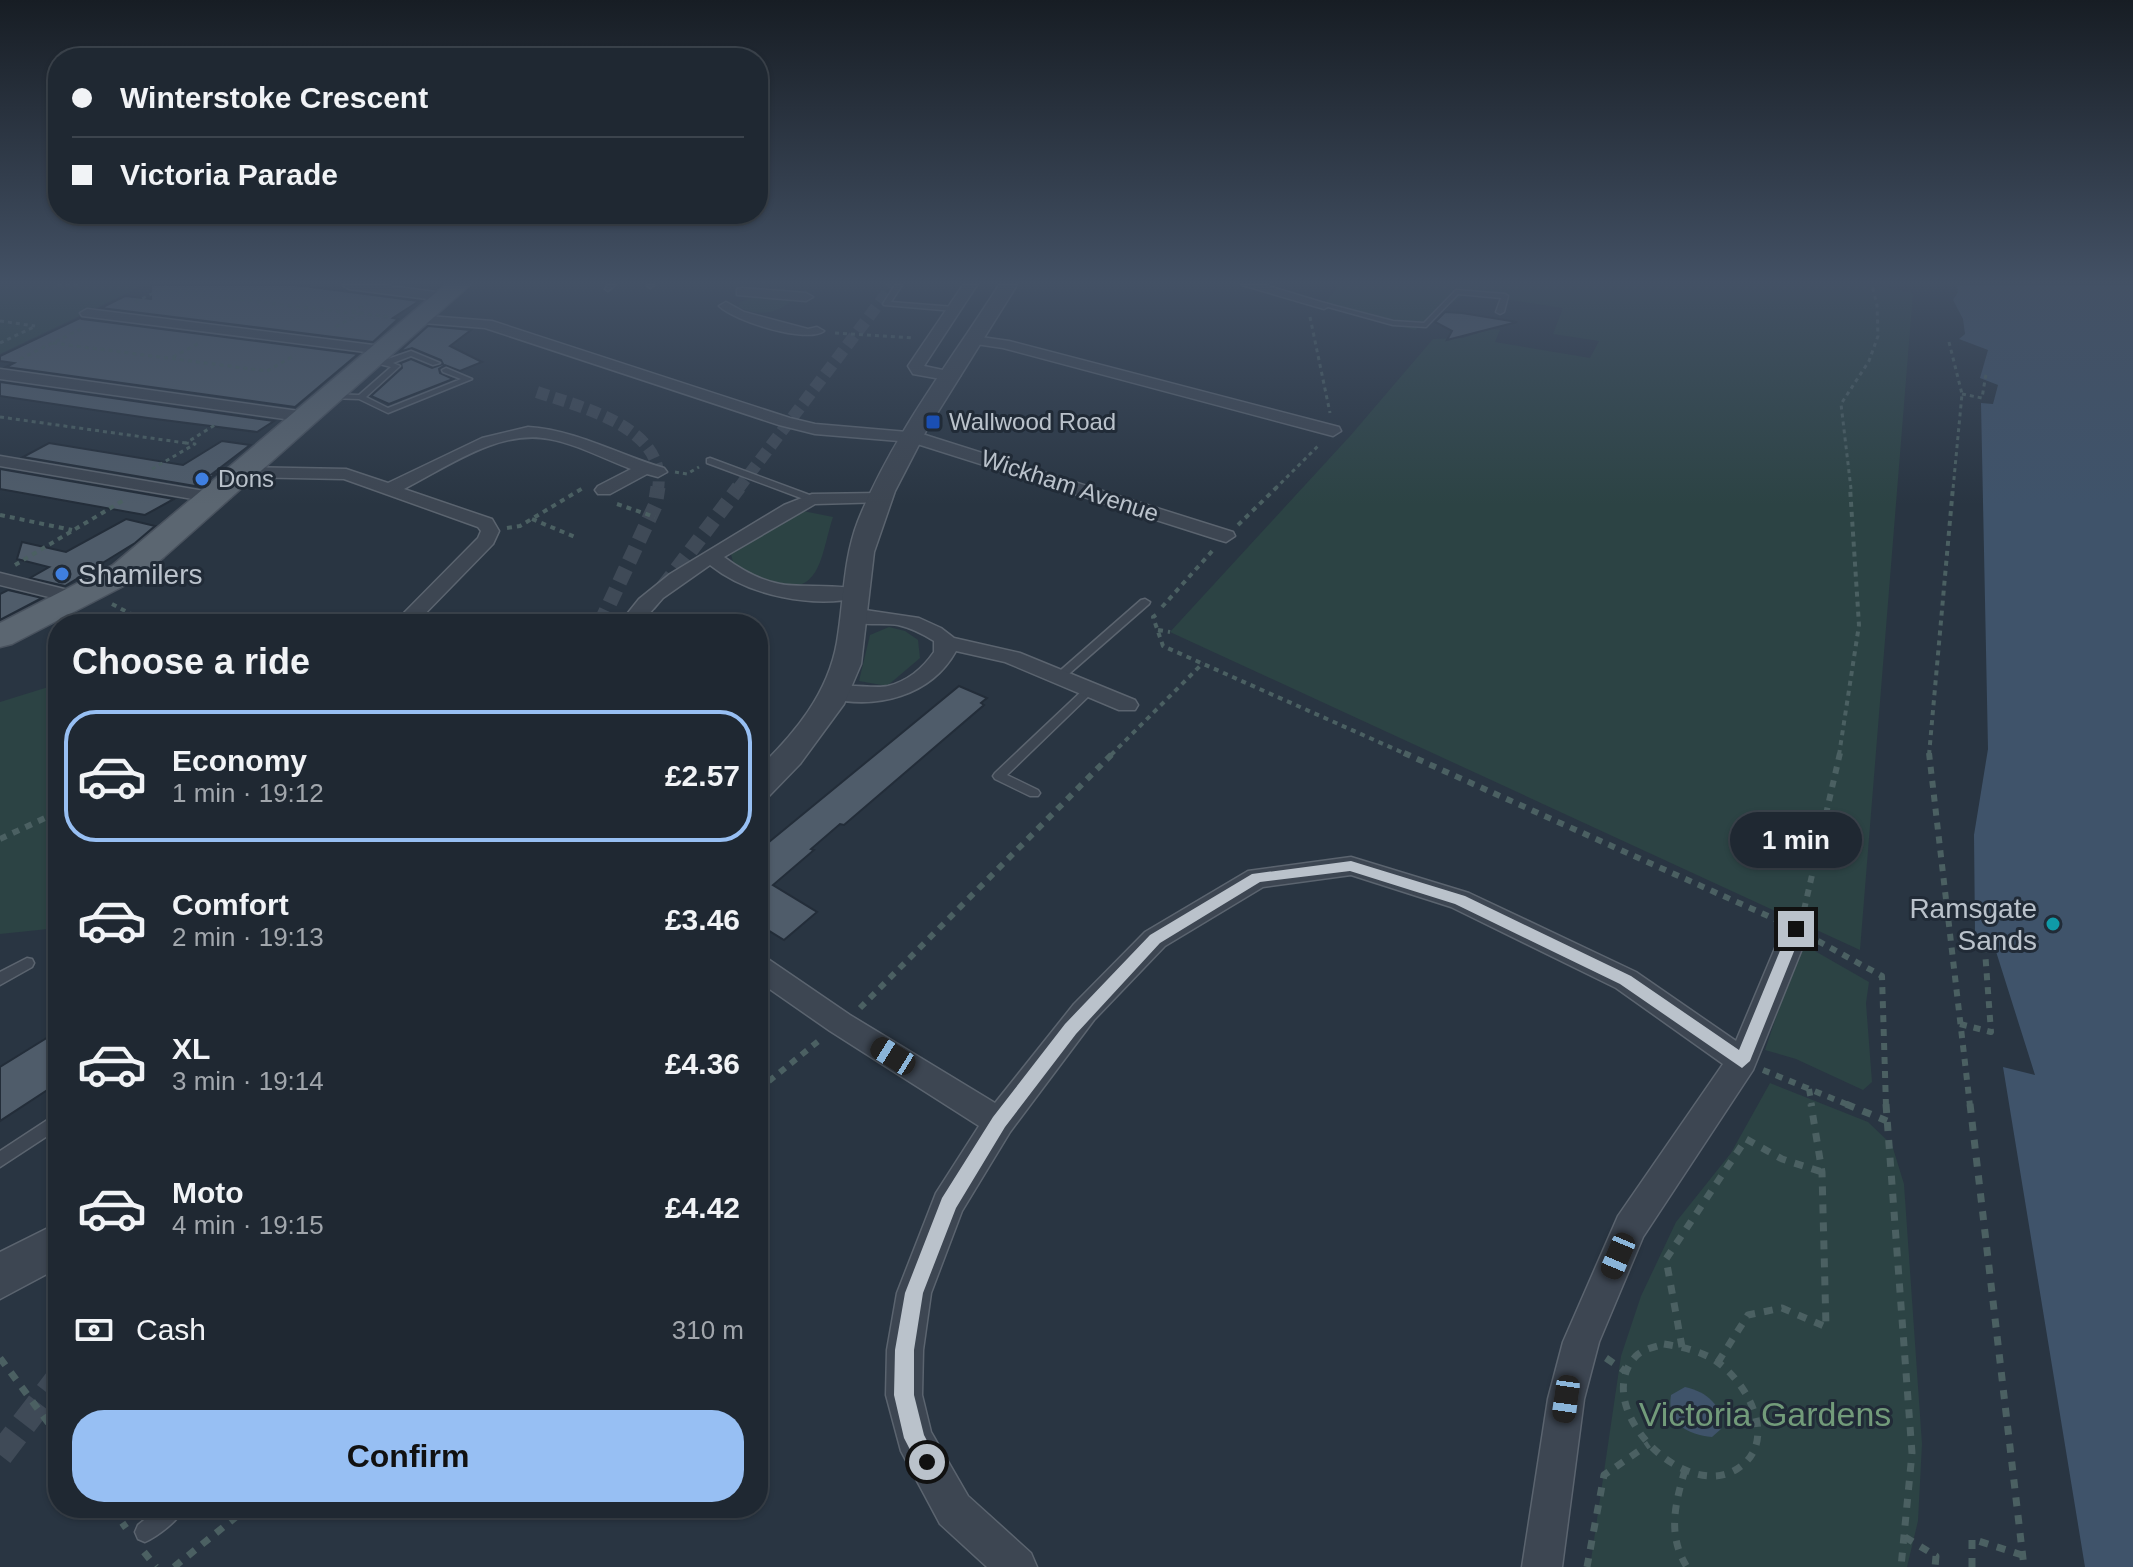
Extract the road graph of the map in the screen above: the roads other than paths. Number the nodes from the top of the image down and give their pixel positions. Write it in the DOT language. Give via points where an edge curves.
graph roads {
  1 [pos="378,358"];
  2 [pos="381,358"];
  3 [pos="424,358"];
  4 [pos="591,358"];
  5 [pos="923,358"];
  6 [pos="963,358"];
  7 [pos="1057,358"];
  8 [pos="436,363"];
  9 [pos="446,370"];
  10 [pos="0,374"];
  11 [pos="952,376"];
  12 [pos="329,396"];
  13 [pos="361,397"];
  14 [pos="306,417"];
  15 [pos="1333,431"];
  16 [pos="913,437"];
  17 [pos="0,461"];
  18 [pos="710,461"];
  19 [pos="245,472"];
  20 [pos="390,489"];
  21 [pos="604,490"];
  22 [pos="216,498"];
  23 [pos="880,498"];
  24 [pos="812,499"];
  25 [pos="1226,536"];
  26 [pos="711,556"];
  27 [pos="6,573"];
  28 [pos="77,598"];
  29 [pos="1145,602"];
  30 [pos="854,605"];
  31 [pos="413,614"];
  32 [pos="636,614"];
  33 [pos="0,637"];
  34 [pos="947,644"];
  35 [pos="1058,678"];
  36 [pos="1089,690"];
  37 [pos="836,693"];
  38 [pos="1127,705"];
  39 [pos="768,777"];
  40 [pos="1034,793"];
  41 [pos="1796,929"];
  42 [pos="27,963"];
  43 [pos="768,974"];
  44 [pos="0,979"];
  45 [pos="1742,1061"];
  46 [pos="999,1122"];
  47 [pos="48,1127"];
  48 [pos="0,1160"];
  49 [pos="48,1250"];
  50 [pos="0,1277"];
  51 [pos="162,1518"];
  52 [pos="145,1532"];
  53 [pos="1017,1567"];
  54 [pos="1542,1567"];
  1 -- 12 [label="main road"];
  2 -- 13 [label="lane" via="396,366"];
  3 -- 8 [label="lane"];
  4 -- 16 [label="street, Wickham Avenue" via="785,422"];
  5 -- 11 [label="street" via="916,369"];
  6 -- 11 [label="street"];
  7 -- 15 [label="street"];
  9 -- 13 [label="lane" via="468,379 396,410 380,409"];
  10 -- 14 [label="street"];
  11 -- 16 [label="street"];
  12 -- 13 [label="lane"];
  12 -- 14 [label="main road"];
  14 -- 19 [label="main road"];
  16 -- 23 [label="street"];
  16 -- 25 [label="street, Wickham Avenue"];
  17 -- 22 [label="street"];
  18 -- 24 [label="lane"];
  19 -- 20 [label="street" via="346,474"];
  19 -- 22 [label="main road"];
  20 -- 21 [label="street" via="524,431 548,433 651,470"];
  20 -- 31 [label="street" via="485,523 490,531"];
  22 -- 28 [label="main road" via="125,572"];
  23 -- 24 [label="street"];
  23 -- 30 [label="street" via="863,542"];
  24 -- 26 [label="street"];
  26 -- 30 [label="street" via="725,569 777,591"];
  26 -- 32 [label="street" via="680,574"];
  27 -- 28 [label="street"];
  28 -- 33 [label="main road"];
  29 -- 35 [label="lane"];
  30 -- 34 [label="street" via="902,619"];
  30 -- 37 [label="street" via="847,662"];
  34 -- 35 [label="street" via="967,644"];
  34 -- 37 [label="street" via="940,660 905,689 880,696"];
  35 -- 36 [label="street"];
  36 -- 38 [label="street"];
  36 -- 40 [label="lane" via="999,776"];
  37 -- 39 [label="street"];
  41 -- 45 [label="street"];
  42 -- 44 [label="lane"];
  43 -- 46 [label="street"];
  45 -- 46 [label="street" via="1626,980 1460,900 1351,866 1257,878 1155,939 1084,1012"];
  45 -- 54 [label="street" via="1630,1227 1581,1342 1566,1399"];
  46 -- 53 [label="street" via="948,1204 914,1293 904,1395 914,1438 954,1510"];
  47 -- 48 [label="lane"];
  49 -- 50 [label="street"];
  51 -- 52 [label="lane"];
}
